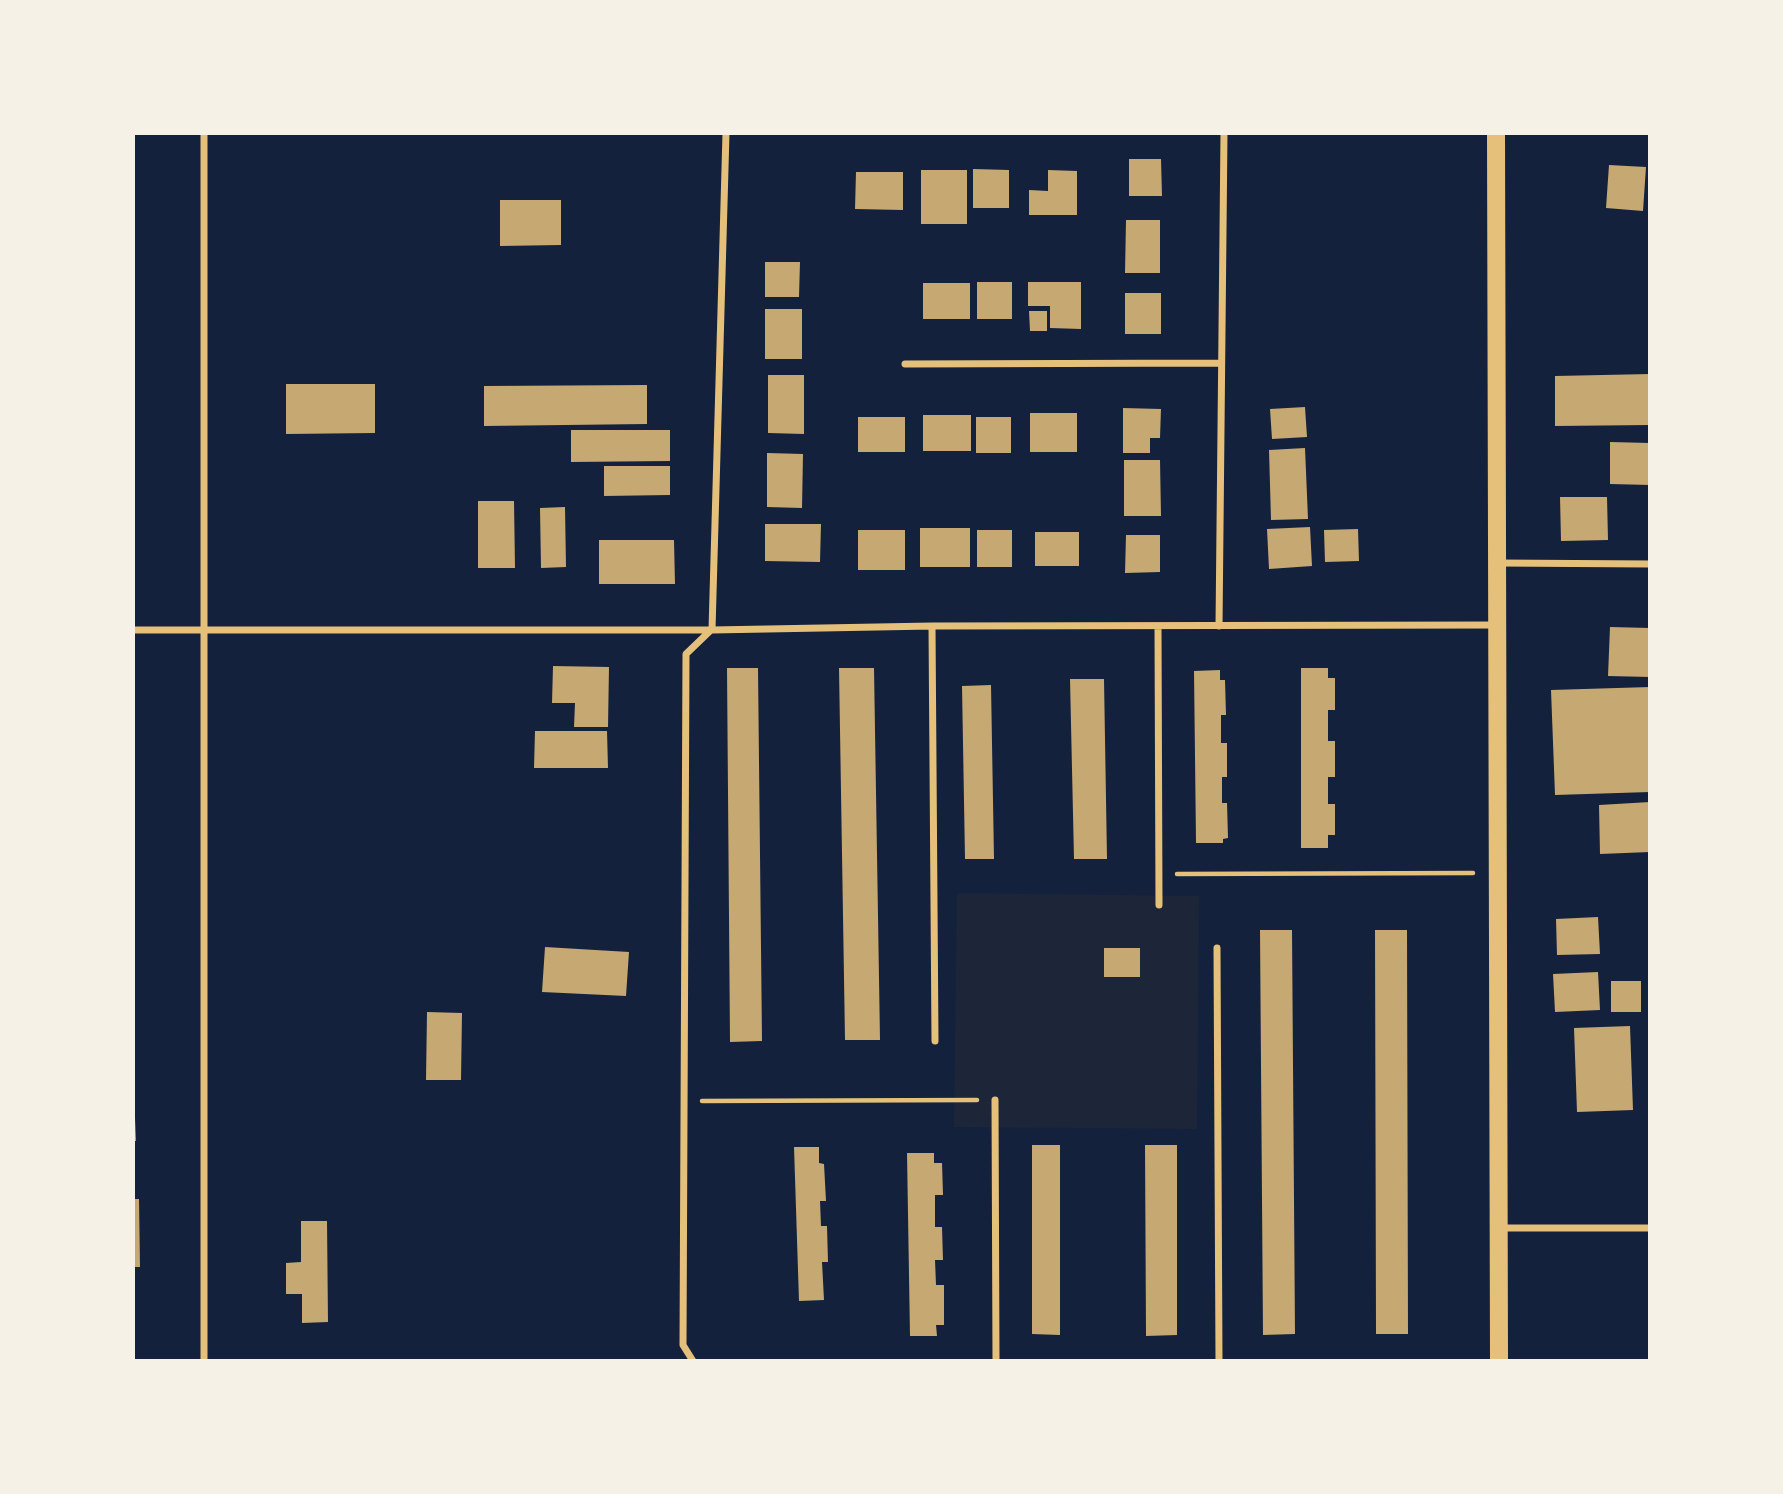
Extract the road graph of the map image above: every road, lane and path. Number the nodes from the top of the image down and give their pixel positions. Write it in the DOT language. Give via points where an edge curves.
graph roads {
  1 [pos="204,133"];
  2 [pos="726,133"];
  3 [pos="1224,133"];
  4 [pos="1496,133"];
  5 [pos="1221,363"];
  6 [pos="905,364"];
  7 [pos="1497,563"];
  8 [pos="1650,564"];
  9 [pos="1497,625"];
  10 [pos="932,626"];
  11 [pos="1158,626"];
  12 [pos="1219,626"];
  13 [pos="133,630"];
  14 [pos="204,630"];
  15 [pos="712,630"];
  16 [pos="1498,873"];
  17 [pos="1159,874"];
  18 [pos="1159,905"];
  19 [pos="1217,948"];
  20 [pos="934,1041"];
  21 [pos="995,1100"];
  22 [pos="684,1101"];
  23 [pos="1499,1228"];
  24 [pos="1650,1228"];
  25 [pos="204,1361"];
  26 [pos="693,1361"];
  27 [pos="996,1361"];
  28 [pos="1219,1361"];
  29 [pos="1499,1361"];
  1 -- 14 [label="street"];
  2 -- 15 [label="street"];
  3 -- 5 [label="street"];
  4 -- 7 [label="main road"];
  5 -- 6 [label="street"];
  5 -- 12 [label="street"];
  7 -- 8 [label="street"];
  7 -- 9 [label="main road"];
  9 -- 12 [label="street"];
  9 -- 16 [label="main road"];
  10 -- 11 [label="street"];
  10 -- 15 [label="street"];
  10 -- 20 [label="street"];
  11 -- 12 [label="street"];
  11 -- 17 [label="street"];
  13 -- 14 [label="street"];
  14 -- 15 [label="street"];
  14 -- 25 [label="street"];
  15 -- 22 [label="street" via="687,654"];
  16 -- 17 [label="path"];
  16 -- 23 [label="main road"];
  17 -- 18 [label="street"];
  19 -- 28 [label="street"];
  21 -- 22 [label="path"];
  21 -- 27 [label="street"];
  22 -- 26 [label="street" via="683,1345"];
  23 -- 24 [label="street"];
  23 -- 29 [label="main road"];
}
